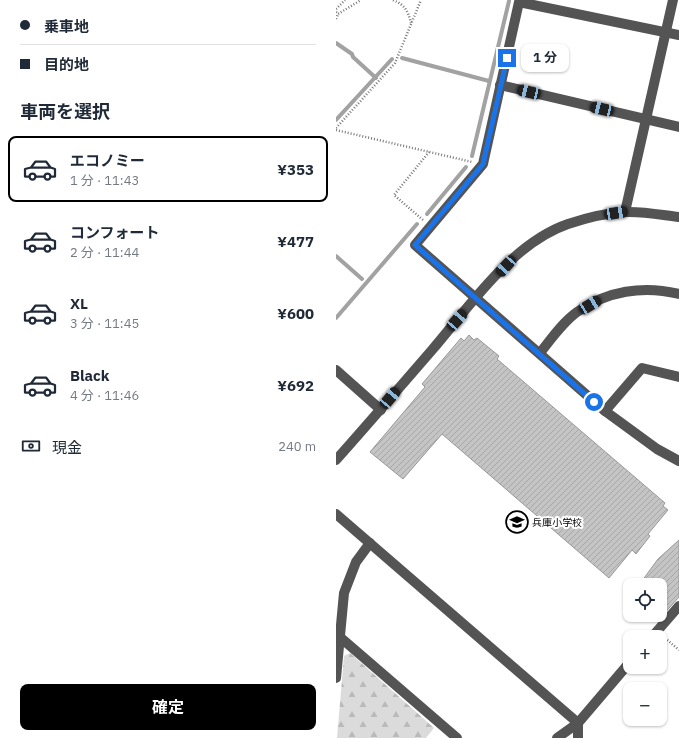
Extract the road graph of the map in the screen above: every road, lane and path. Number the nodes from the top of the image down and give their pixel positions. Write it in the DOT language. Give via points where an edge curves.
graph roads {
  1 [pos="345,0"];
  2 [pos="361,0"];
  3 [pos="393,0"];
  4 [pos="421,0"];
  5 [pos="673,0"];
  6 [pos="552,4"];
  7 [pos="337,11"];
  8 [pos="336,19"];
  9 [pos="411,23"];
  10 [pos="666,32"];
  11 [pos="679,35"];
  12 [pos="500,85"];
  13 [pos="646,119"];
  14 [pos="679,127"];
  15 [pos="336,129"];
  16 [pos="429,152"];
  17 [pos="483,164"];
  18 [pos="625,212"];
  19 [pos="679,217"];
  20 [pos="430,226"];
  21 [pos="679,294"];
  22 [pos="476,298"];
  23 [pos="540,352"];
  24 [pos="336,370"];
  25 [pos="679,377"];
  26 [pos="381,410"];
  27 [pos="605,412"];
  28 [pos="336,460"];
  29 [pos="679,461"];
  30 [pos="336,514"];
  31 [pos="370,543"];
  32 [pos="679,606"];
  33 [pos="658,630"];
  34 [pos="341,638"];
  35 [pos="667,642"];
  36 [pos="679,650"];
  37 [pos="623,670"];
  38 [pos="336,678"];
  39 [pos="578,723"];
  40 [pos="457,738"];
  41 [pos="557,738"];
  42 [pos="578,738"];
  1 -- 7 [label="path"];
  2 -- 7 [label="path"];
  3 -- 9 [label="path" via="402,4"];
  4 -- 9 [label="path"];
  5 -- 10 [label="street"];
  6 -- 10 [label="street"];
  6 -- 12 [label="street" via="519,2"];
  7 -- 8 [label="path"];
  9 -- 15 [label="path" via="395,63"];
  10 -- 11 [label="street"];
  10 -- 13 [label="street"];
  12 -- 13 [label="street"];
  12 -- 17 [label="street"];
  13 -- 14 [label="street"];
  13 -- 18 [label="street"];
  15 -- 16 [label="path"];
  16 -- 17 [label="path"];
  16 -- 20 [label="path" via="394,195"];
  17 -- 20 [label="street"];
  18 -- 19 [label="street"];
  18 -- 22 [label="street" via="568,224 551,232 510,261"];
  20 -- 22 [label="street" via="415,245"];
  21 -- 23 [label="street" via="642,289 615,293 602,298 577,312"];
  22 -- 23 [label="street"];
  22 -- 26 [label="street"];
  23 -- 27 [label="street"];
  24 -- 26 [label="street"];
  25 -- 27 [label="street" via="642,368"];
  26 -- 28 [label="street"];
  27 -- 29 [label="street" via="657,449"];
  30 -- 31 [label="street"];
  31 -- 34 [label="street" via="356,562 344,593"];
  31 -- 39 [label="street"];
  32 -- 33 [label="street"];
  34 -- 38 [label="street"];
  34 -- 40 [label="street"];
  35 -- 36 [label="path"];
  37 -- 39 [label="street"];
  39 -- 41 [label="street"];
  39 -- 42 [label="street"];
}
